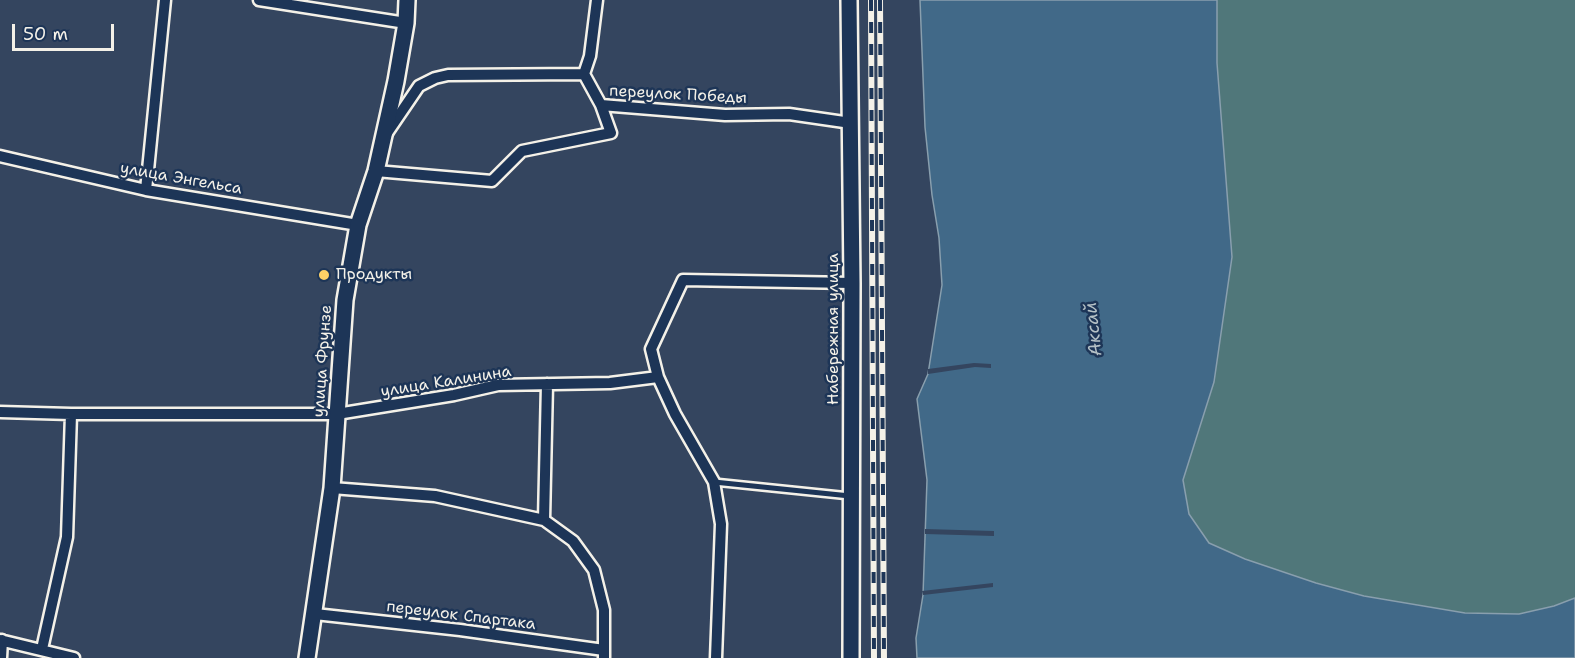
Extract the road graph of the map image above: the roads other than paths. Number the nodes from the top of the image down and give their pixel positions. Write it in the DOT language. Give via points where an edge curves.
graph roads {
  1 [pos="165,0"];
  2 [pos="259,0"];
  3 [pos="407,0"];
  4 [pos="597,0"];
  5 [pos="849,0"];
  6 [pos="406,24"];
  7 [pos="584,74"];
  8 [pos="601,105"];
  9 [pos="851,123"];
  10 [pos="384,137"];
  11 [pos="0,156"];
  12 [pos="376,171"];
  13 [pos="146,190"];
  14 [pos="358,225"];
  15 [pos="852,283"];
  16 [pos="658,377"];
  17 [pos="547,384"];
  18 [pos="0,412"];
  19 [pos="71,414"];
  20 [pos="337,414"];
  21 [pos="714,482"];
  22 [pos="332,488"];
  23 [pos="852,497"];
  24 [pos="544,520"];
  25 [pos="315,614"];
  26 [pos="1,640"];
  27 [pos="42,649"];
  28 [pos="604,654"];
  29 [pos="1,658"];
  30 [pos="74,658"];
  31 [pos="308,658"];
  32 [pos="716,658"];
  33 [pos="851,658"];
  1 -- 13 [label="street"];
  2 -- 6 [label="street"];
  3 -- 6 [label="street, улица Фрунзе"];
  4 -- 7 [label="street"];
  5 -- 9 [label="street, Набережная улица"];
  6 -- 10 [label="street, улица Фрунзе"];
  7 -- 8 [label="street"];
  7 -- 10 [label="street" via="435,78 419,86"];
  8 -- 9 [label="street, переулок Победы" via="725,115 789,114"];
  8 -- 12 [label="street, переулок Победы" via="611,133 522,151 492,181"];
  9 -- 15 [label="street, Набережная улица"];
  10 -- 12 [label="street, улица Фрунзе"];
  11 -- 13 [label="street, улица Энгельса"];
  12 -- 14 [label="street, улица Фрунзе"];
  13 -- 14 [label="street, улица Энгельса"];
  14 -- 20 [label="street, улица Фрунзе" via="345,300"];
  15 -- 16 [label="street" via="683,280 651,349"];
  15 -- 23 [label="street, Набережная улица"];
  16 -- 17 [label="street, улица Калинина"];
  16 -- 21 [label="street"];
  17 -- 20 [label="street, улица Калинина" via="498,385"];
  17 -- 24 [label="street"];
  18 -- 19 [label="street, улица Калинина"];
  19 -- 20 [label="street, улица Калинина"];
  19 -- 27 [label="street" via="67,537"];
  20 -- 22 [label="street, улица Фрунзе"];
  21 -- 23 [label="lane"];
  21 -- 32 [label="street" via="721,524"];
  22 -- 24 [label="street" via="435,496"];
  22 -- 25 [label="street, улица Фрунзе"];
  23 -- 33 [label="street, Набережная улица"];
  24 -- 28 [label="street" via="573,541 594,570 604,610"];
  25 -- 28 [label="street, переулок Спартака" via="460,630"];
  25 -- 31 [label="street, улица Фрунзе"];
  26 -- 27 [label="street"];
  26 -- 29 [label="street"];
  27 -- 30 [label="street"];
}
